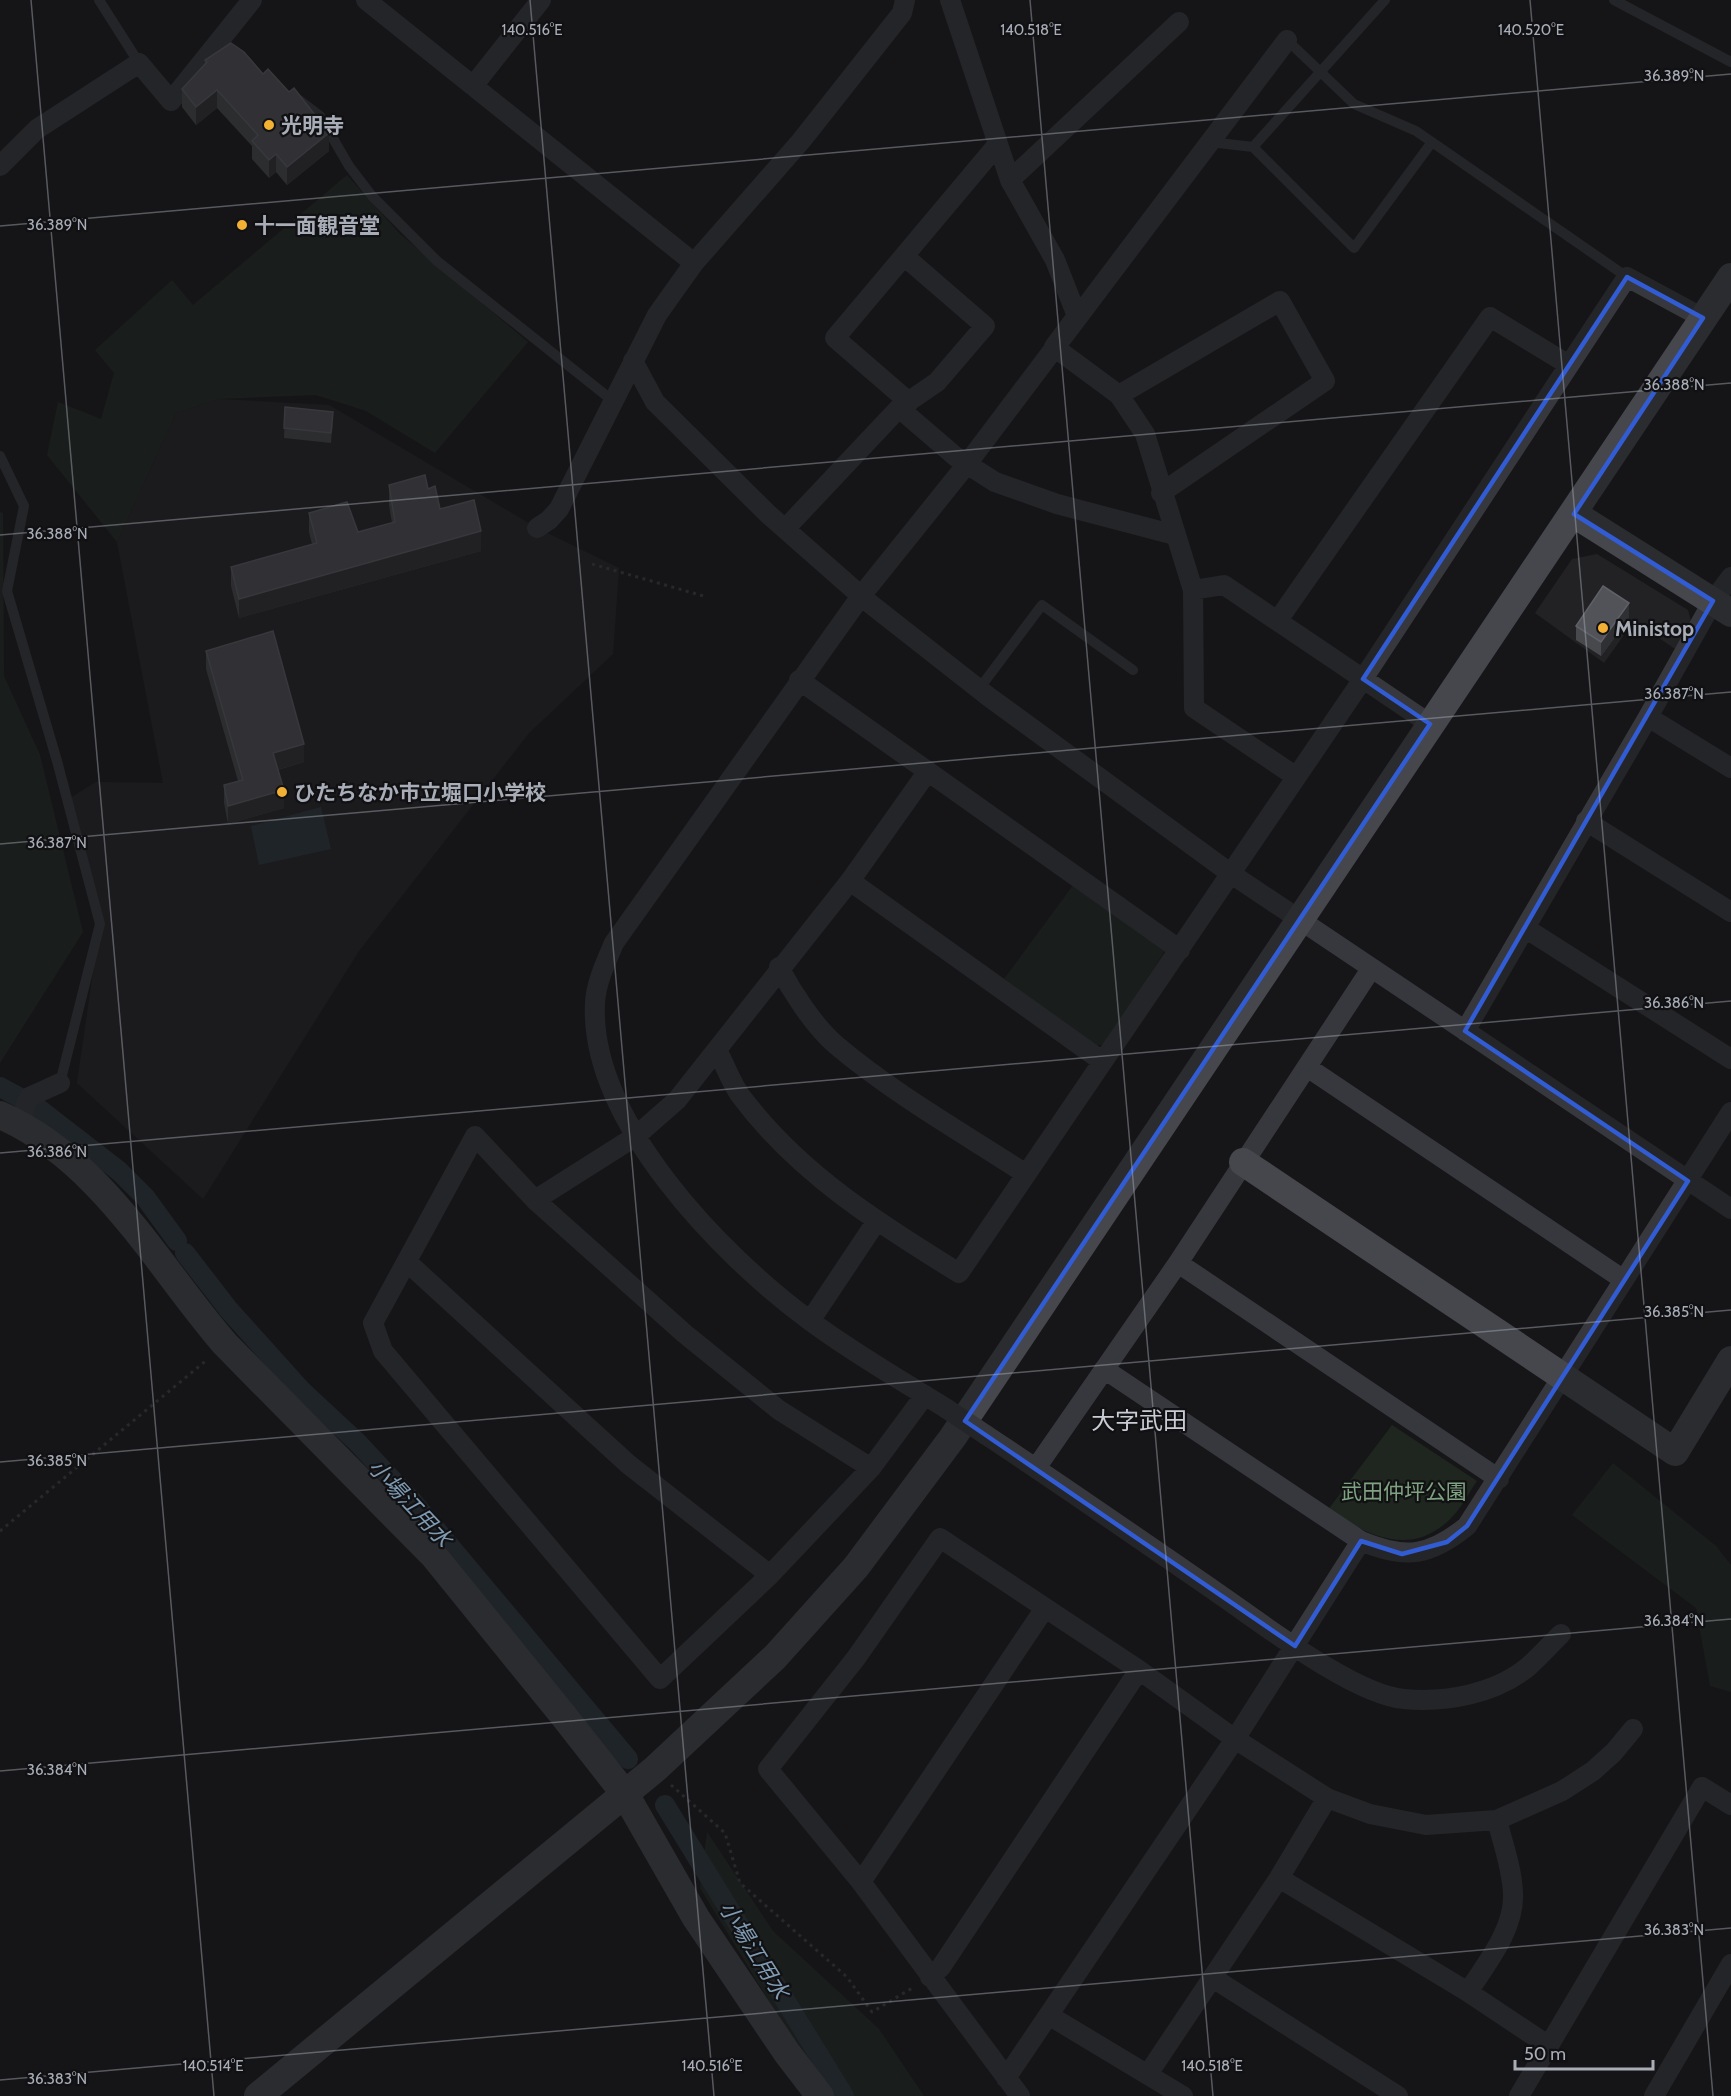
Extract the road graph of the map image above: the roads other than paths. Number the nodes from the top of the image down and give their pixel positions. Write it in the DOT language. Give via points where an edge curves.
graph roads {
  1 [pos="99,0"];
  2 [pos="252,0"];
  3 [pos="366,0"];
  4 [pos="542,0"];
  5 [pos="905,0"];
  6 [pos="950,0"];
  7 [pos="1385,0"];
  8 [pos="1614,0"];
  9 [pos="1179,22"];
  10 [pos="1287,40"];
  11 [pos="1731,62"];
  12 [pos="139,63"];
  13 [pos="1320,71"];
  14 [pos="473,86"];
  15 [pos="292,96"];
  16 [pos="1210,142"];
  17 [pos="1432,142"];
  18 [pos="998,144"];
  19 [pos="1252,147"];
  20 [pos="0,166"];
  21 [pos="1010,180"];
  22 [pos="904,256"];
  23 [pos="694,263"];
  24 [pos="1627,277"];
  25 [pos="1731,277"];
  26 [pos="1077,315"];
  27 [pos="1703,318"];
  28 [pos="1054,346"];
  29 [pos="633,362"];
  30 [pos="1569,364"];
  31 [pos="1119,395"];
  32 [pos="613,401"];
  33 [pos="904,405"];
  34 [pos="0,456"];
  35 [pos="967,464"];
  36 [pos="1161,493"];
  37 [pos="1574,514"];
  38 [pos="537,528"];
  39 [pos="785,530"];
  40 [pos="1175,535"];
  41 [pos="1731,577"];
  42 [pos="1193,590"];
  43 [pos="861,596"];
  44 [pos="1722,607"];
  45 [pos="1278,620"];
  46 [pos="1133,670"];
  47 [pos="1362,679"];
  48 [pos="799,680"];
  49 [pos="979,689"];
  50 [pos="1648,717"];
  51 [pos="1430,724"];
  52 [pos="1731,768"];
  53 [pos="928,771"];
  54 [pos="1295,776"];
  55 [pos="1586,821"];
  56 [pos="1230,873"];
  57 [pos="850,881"];
  58 [pos="1731,912"];
  59 [pos="1300,920"];
  60 [pos="1525,928"];
  61 [pos="1180,950"];
  62 [pos="779,967"];
  63 [pos="1371,969"];
  64 [pos="1465,1031"];
  65 [pos="717,1050"];
  66 [pos="1731,1059"];
  67 [pos="1102,1061"];
  68 [pos="1307,1068"];
  69 [pos="60,1083"];
  70 [pos="1731,1112"];
  71 [pos="10,1119"];
  72 [pos="636,1136"];
  73 [pos="1243,1162"];
  74 [pos="1026,1174"];
  75 [pos="1689,1181"];
  76 [pos="536,1200"];
  77 [pos="1731,1209"];
  78 [pos="876,1222"];
  79 [pos="407,1262"];
  80 [pos="1178,1263"];
  81 [pos="1624,1280"];
  82 [pos="810,1321"];
  83 [pos="1731,1360"];
  84 [pos="1104,1369"];
  85 [pos="1565,1377"];
  86 [pos="925,1395"];
  87 [pos="871,1468"];
  88 [pos="1036,1468"];
  89 [pos="1499,1479"];
  90 [pos="1361,1541"];
  91 [pos="770,1575"];
  92 [pos="1045,1608"];
  93 [pos="1561,1634"];
  94 [pos="1295,1646"];
  95 [pos="1139,1670"];
  96 [pos="1633,1729"];
  97 [pos="1235,1739"];
  98 [pos="625,1794"];
  99 [pos="1327,1798"];
  100 [pos="1731,1805"];
  101 [pos="1497,1820"];
  102 [pos="1279,1878"];
  103 [pos="861,1882"];
  104 [pos="1731,1964"];
  105 [pos="930,1977"];
  106 [pos="1213,1978"];
  107 [pos="1468,1992"];
  108 [pos="1050,2016"];
  109 [pos="1549,2046"];
  110 [pos="1148,2074"];
  111 [pos="1006,2078"];
  112 [pos="258,2096"];
  113 [pos="820,2096"];
  114 [pos="1020,2096"];
  115 [pos="1184,2096"];
  116 [pos="1398,2096"];
  117 [pos="1519,2096"];
  118 [pos="1654,2096"];
  1 -- 12 [label="lane"];
  2 -- 12 [label="street" via="223,45 171,101"];
  3 -- 14 [label="street"];
  4 -- 14 [label="street"];
  5 -- 23 [label="street" via="902,13 801,141"];
  6 -- 18 [label="street"];
  7 -- 13 [label="lane"];
  8 -- 11 [label="lane"];
  9 -- 21 [label="street"];
  10 -- 13 [label="lane"];
  10 -- 16 [label="street"];
  12 -- 20 [label="street" via="37,129"];
  13 -- 17 [label="lane" via="1354,104"];
  13 -- 19 [label="lane"];
  14 -- 23 [label="street"];
  15 -- 32 [label="lane" via="320,116 372,196 437,261"];
  16 -- 19 [label="lane"];
  16 -- 26 [label="street"];
  17 -- 19 [label="lane" via="1354,248"];
  17 -- 24 [label="lane"];
  18 -- 21 [label="street"];
  18 -- 22 [label="street"];
  21 -- 26 [label="street" via="1055,260"];
  22 -- 33 [label="street" via="835,338"];
  22 -- 33 [label="street" via="985,326 937,382"];
  23 -- 29 [label="street" via="657,315"];
  24 -- 27 [label="street"];
  24 -- 30 [label="street"];
  25 -- 27 [label="street"];
  26 -- 28 [label="street"];
  27 -- 37 [label="street"];
  28 -- 31 [label="street"];
  28 -- 35 [label="street"];
  29 -- 32 [label="street"];
  29 -- 39 [label="street" via="655,402"];
  30 -- 45 [label="street" via="1490,317"];
  30 -- 47 [label="street"];
  31 -- 36 [label="street" via="1145,434"];
  31 -- 36 [label="street" via="1280,301 1325,381"];
  32 -- 38 [label="street" via="559,508"];
  33 -- 35 [label="street"];
  33 -- 39 [label="street"];
  34 -- 69 [label="lane" via="24,506 7,591 100,924"];
  35 -- 40 [label="street" via="995,482 1057,504"];
  35 -- 43 [label="street"];
  36 -- 40 [label="street"];
  37 -- 44 [label="street"];
  37 -- 51 [label="street"];
  39 -- 43 [label="street"];
  40 -- 42 [label="street"];
  41 -- 44 [label="street"];
  42 -- 45 [label="street" via="1224,585"];
  42 -- 54 [label="street" via="1194,708"];
  43 -- 48 [label="street"];
  43 -- 49 [label="street"];
  44 -- 50 [label="street"];
  45 -- 47 [label="street"];
  46 -- 49 [label="lane" via="1042,605"];
  47 -- 51 [label="street"];
  47 -- 54 [label="street"];
  48 -- 53 [label="street"];
  48 -- 72 [label="street" via="614,943 602,973 595,1000 595,1030 614,1095"];
  49 -- 56 [label="street"];
  50 -- 52 [label="street"];
  50 -- 55 [label="street"];
  51 -- 59 [label="street"];
  53 -- 57 [label="street"];
  53 -- 61 [label="street"];
  54 -- 56 [label="street"];
  55 -- 58 [label="street"];
  55 -- 60 [label="street"];
  56 -- 59 [label="street"];
  56 -- 61 [label="street"];
  57 -- 62 [label="street"];
  57 -- 67 [label="street"];
  59 -- 63 [label="street"];
  59 -- 98 [label="street" via="954,1437 897,1515 775,1657"];
  60 -- 64 [label="street"];
  60 -- 66 [label="street"];
  61 -- 67 [label="street"];
  62 -- 65 [label="street"];
  62 -- 74 [label="street" via="791,990 835,1044"];
  63 -- 64 [label="street"];
  63 -- 68 [label="street"];
  64 -- 75 [label="street"];
  65 -- 72 [label="street" via="677,1100"];
  65 -- 78 [label="street" via="739,1094 775,1137 810,1172"];
  67 -- 74 [label="street"];
  68 -- 73 [label="street"];
  68 -- 81 [label="street"];
  69 -- 71 [label="street" via="29,1097"];
  70 -- 75 [label="street"];
  71 -- 98 [label="street" via="84,1170 225,1344 434,1556"];
  72 -- 76 [label="street"];
  72 -- 82 [label="street" via="672,1187 736,1258"];
  73 -- 80 [label="street"];
  73 -- 85 [label="street"];
  74 -- 78 [label="street" via="959,1273"];
  75 -- 77 [label="street"];
  75 -- 81 [label="street"];
  76 -- 79 [label="street" via="475,1136"];
  76 -- 87 [label="street" via="685,1334 779,1410"];
  78 -- 82 [label="street"];
  79 -- 91 [label="street" via="628,1464"];
  79 -- 91 [label="street" via="373,1323 383,1351 660,1679"];
  80 -- 84 [label="street"];
  80 -- 89 [label="street"];
  81 -- 85 [label="street"];
  82 -- 86 [label="street"];
  83 -- 85 [label="street" via="1675,1452"];
  84 -- 88 [label="street"];
  84 -- 90 [label="street"];
  85 -- 89 [label="street"];
  86 -- 87 [label="street"];
  86 -- 88 [label="street, bridge"];
  87 -- 91 [label="street"];
  88 -- 94 [label="street"];
  89 -- 90 [label="street" via="1467,1526 1447,1542 1425,1552 1402,1554"];
  90 -- 94 [label="street"];
  92 -- 95 [label="street"];
  92 -- 103 [label="street"];
  92 -- 103 [label="street" via="940,1538 856,1658 768,1769"];
  93 -- 94 [label="street" via="1527,1667 1501,1683 1437,1700 1402,1699 1367,1690"];
  94 -- 97 [label="street"];
  95 -- 97 [label="street"];
  95 -- 105 [label="street" via="941,1967"];
  96 -- 101 [label="street" via="1593,1771 1562,1791"];
  97 -- 99 [label="street"];
  97 -- 108 [label="street"];
  98 -- 112 [label="street"];
  98 -- 113 [label="street" via="696,1918"];
  99 -- 101 [label="street" via="1370,1814 1426,1825"];
  99 -- 102 [label="street"];
  100 -- 109 [label="street" via="1702,1787"];
  101 -- 107 [label="street" via="1510,1870 1512,1903 1497,1947"];
  102 -- 106 [label="street"];
  102 -- 107 [label="street"];
  103 -- 105 [label="street"];
  104 -- 118 [label="street"];
  105 -- 111 [label="street"];
  106 -- 110 [label="street"];
  106 -- 116 [label="street"];
  107 -- 109 [label="street"];
  108 -- 110 [label="street"];
  108 -- 111 [label="street"];
  109 -- 117 [label="street"];
  110 -- 115 [label="street"];
  111 -- 114 [label="street"];
}
